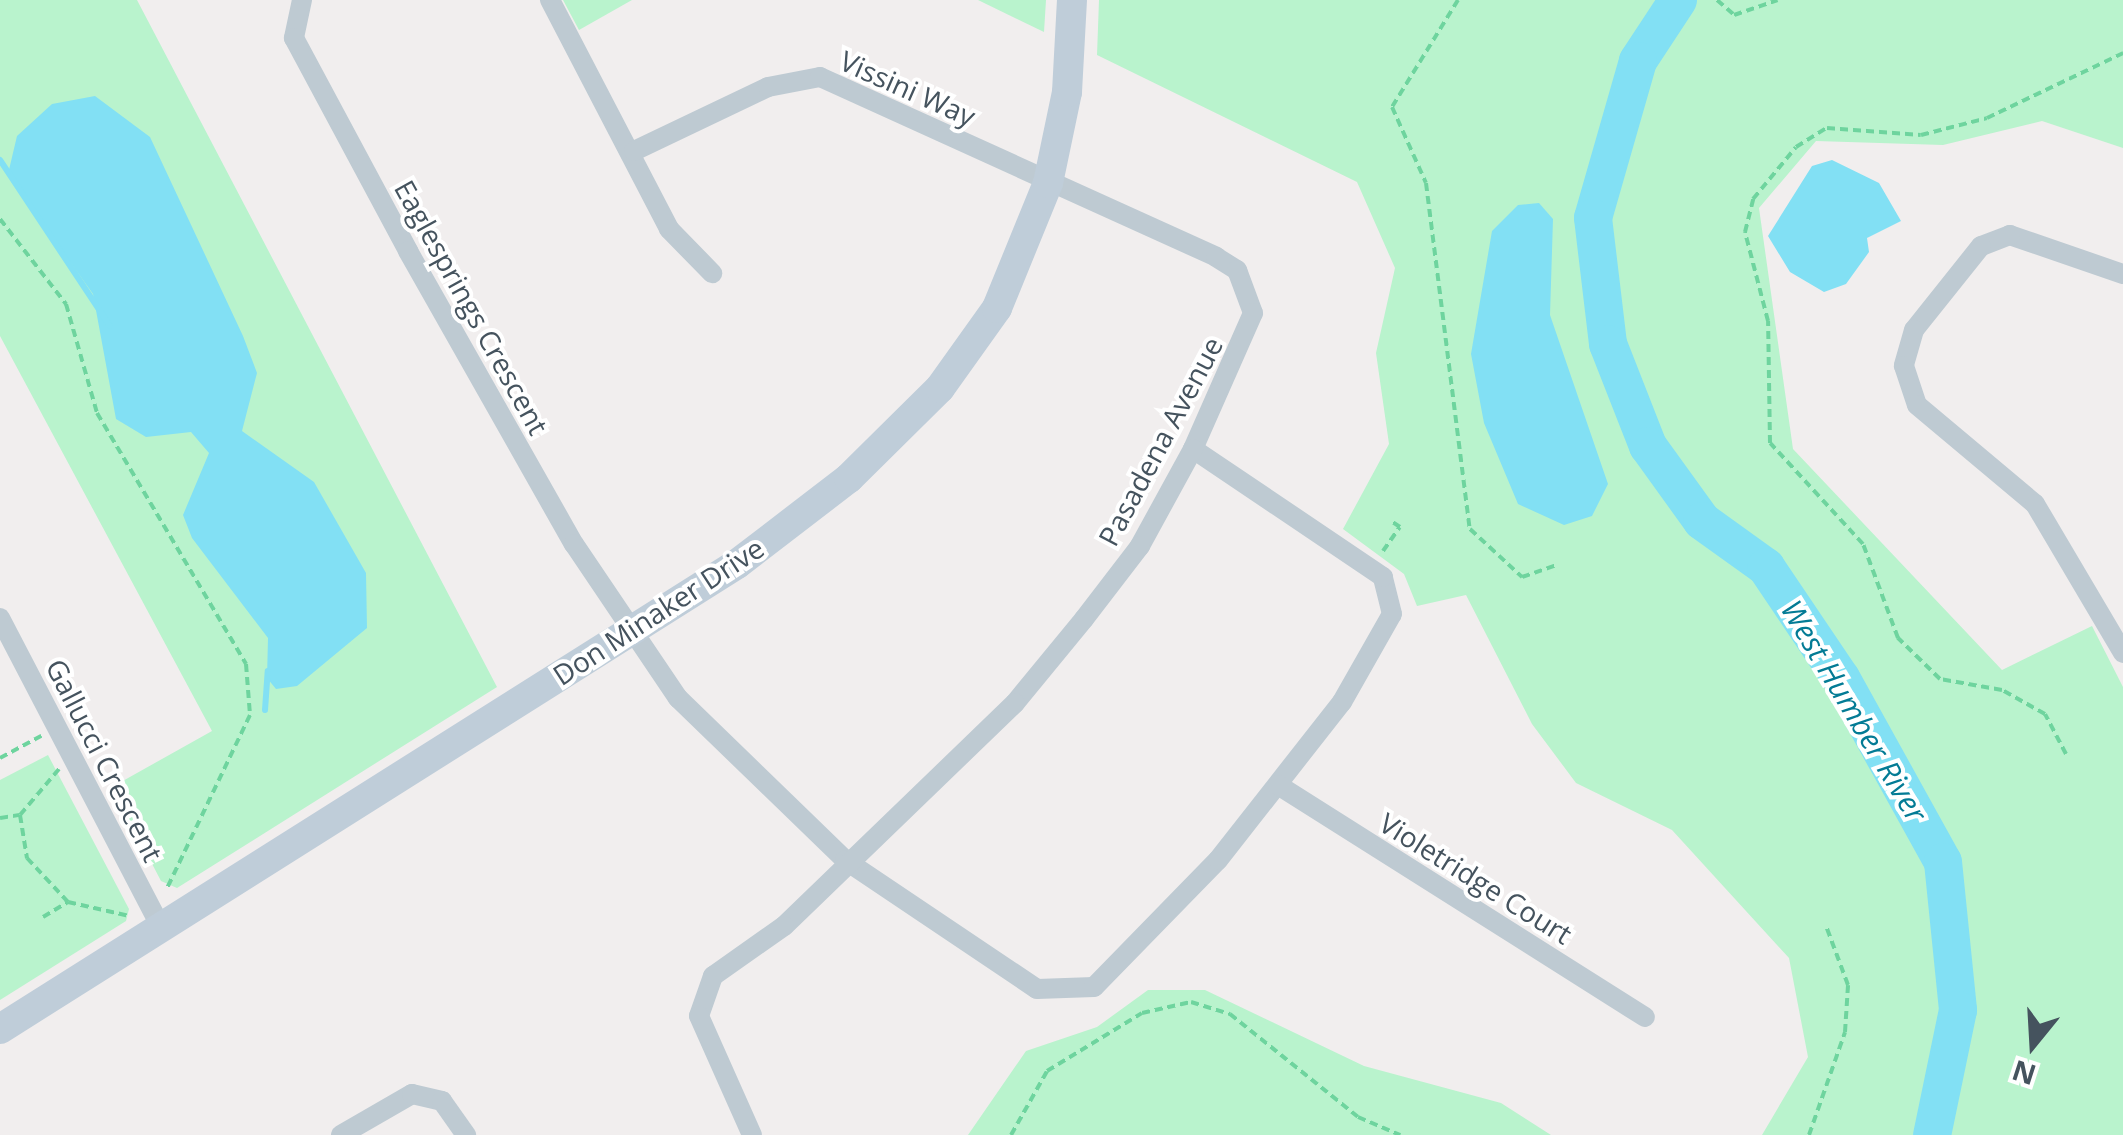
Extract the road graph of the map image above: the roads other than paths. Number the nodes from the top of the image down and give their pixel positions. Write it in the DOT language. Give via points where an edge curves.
graph roads {
  1 [pos="302,0"];
  2 [pos="550,0"];
  3 [pos="1072,0"];
  4 [pos="634,151"];
  5 [pos="1048,183"];
  6 [pos="712,273"];
  7 [pos="2123,274"];
  8 [pos="1194,449"];
  9 [pos="0,618"];
  10 [pos="632,630"];
  11 [pos="2123,654"];
  12 [pos="1278,785"];
  13 [pos="845,860"];
  14 [pos="161,927"];
  15 [pos="1645,1018"];
  16 [pos="0,1028"];
  17 [pos="341,1135"];
  18 [pos="466,1135"];
  19 [pos="752,1135"];
  1 -- 10 [label="street, Eaglesprings Crescent" via="294,38 496,414"];
  2 -- 4 [label="street"];
  3 -- 5 [label="street, Don Minaker Drive" via="1068,92"];
  4 -- 5 [label="street, Vissini Way" via="768,87 820,78"];
  4 -- 6 [label="street" via="669,229"];
  5 -- 8 [label="street, Pasadena Avenue" via="1216,257 1250,291 1246,338"];
  5 -- 10 [label="street, Don Minaker Drive" via="997,308 940,388 848,478"];
  7 -- 11 [label="street" via="2010,235 1982,246 1914,330 1904,366 1917,405 2035,504"];
  8 -- 12 [label="street, Eaglesprings Crescent" via="1393,590 1380,646"];
  8 -- 13 [label="street, Pasadena Avenue" via="1140,546 1014,703"];
  9 -- 14 [label="street, Gallucci Crescent"];
  10 -- 13 [label="street, Eaglesprings Crescent" via="678,698"];
  10 -- 14 [label="street, Don Minaker Drive"];
  12 -- 13 [label="street, Eaglesprings Crescent" via="1094,987 1065,995 1037,988"];
  12 -- 15 [label="street, Violetridge Court"];
  13 -- 19 [label="street, Pasadena Avenue" via="784,926 712,976 704,994 698,1016"];
  14 -- 16 [label="street, Don Minaker Drive"];
  17 -- 18 [label="street" via="412,1094 442,1101"];
}
